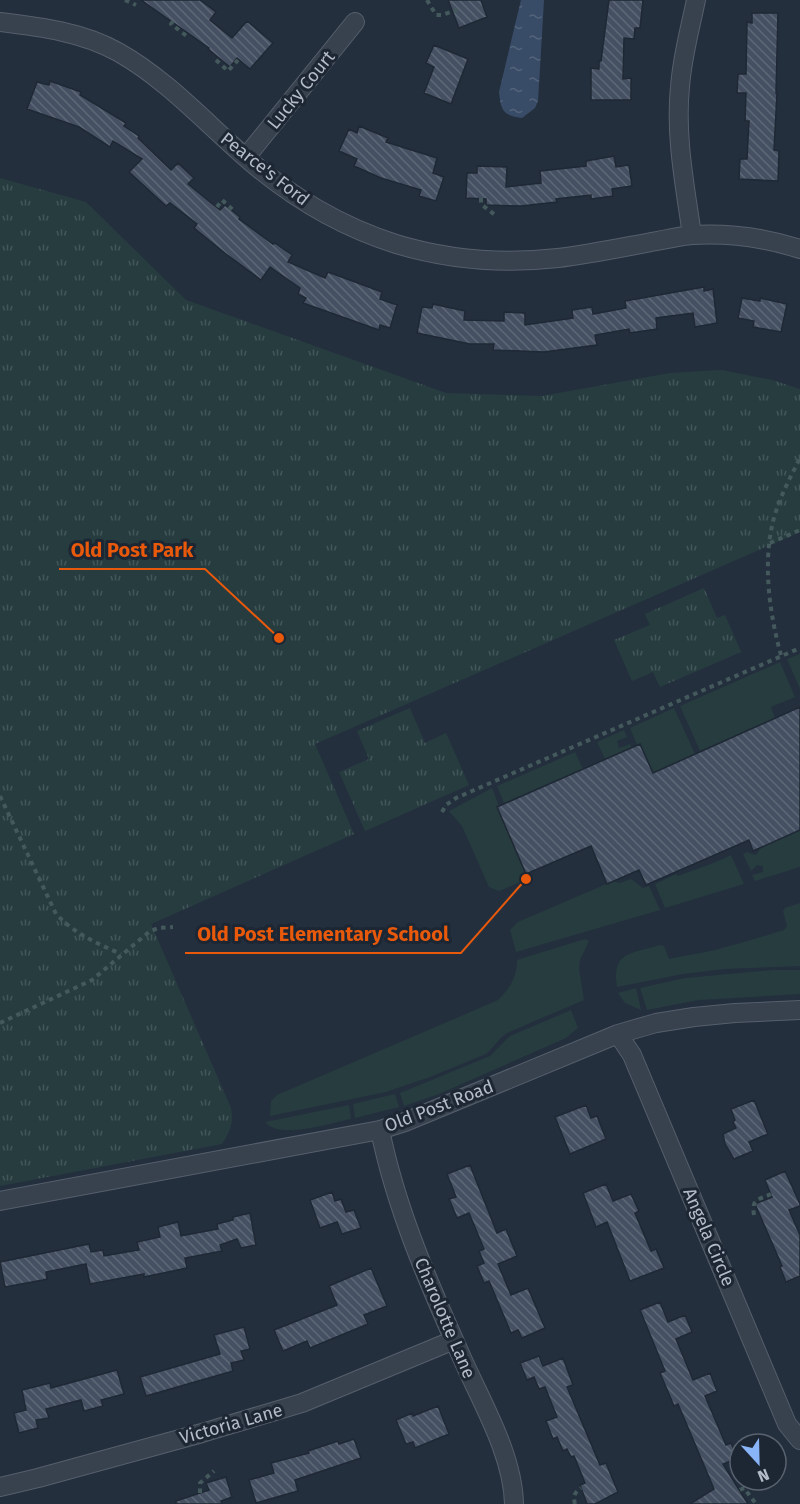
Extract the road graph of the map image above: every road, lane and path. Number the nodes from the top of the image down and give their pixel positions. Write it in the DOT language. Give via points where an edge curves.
graph roads {
  1 [pos="125,0"];
  2 [pos="427,0"];
  3 [pos="696,0"];
  4 [pos="136,5"];
  5 [pos="457,10"];
  6 [pos="173,21"];
  7 [pos="0,22"];
  8 [pos="356,22"];
  9 [pos="188,37"];
  10 [pos="216,60"];
  11 [pos="238,60"];
  12 [pos="246,158"];
  13 [pos="481,198"];
  14 [pos="217,207"];
  15 [pos="233,210"];
  16 [pos="495,215"];
  17 [pos="692,235"];
  18 [pos="800,249"];
  19 [pos="800,458"];
  20 [pos="800,530"];
  21 [pos="770,543"];
  22 [pos="800,648"];
  23 [pos="781,655"];
  24 [pos="0,796"];
  25 [pos="442,812"];
  26 [pos="172,927"];
  27 [pos="121,954"];
  28 [pos="800,1010"];
  29 [pos="0,1023"];
  30 [pos="618,1034"];
  31 [pos="380,1130"];
  32 [pos="771,1194"];
  33 [pos="0,1201"];
  34 [pos="754,1215"];
  35 [pos="454,1340"];
  36 [pos="800,1440"];
  37 [pos="214,1472"];
  38 [pos="0,1486"];
  39 [pos="581,1488"];
  40 [pos="201,1493"];
  41 [pos="513,1504"];
  42 [pos="575,1504"];
  1 -- 4 [label="path"];
  2 -- 5 [label="path" via="436,15"];
  3 -- 17 [label="street" via="683,59 678,115"];
  6 -- 9 [label="path" via="171,24"];
  7 -- 12 [label="street, Pearce's Ford" via="81,36 117,52 176,93"];
  8 -- 12 [label="street, Lucky Court"];
  10 -- 11 [label="path" via="228,71"];
  12 -- 17 [label="street, Pearce's Ford" via="326,215 397,244 440,255 479,260 559,258"];
  13 -- 16 [label="path" via="482,204"];
  14 -- 15 [label="path" via="222,200"];
  17 -- 18 [label="street, Pearce's Ford" via="741,236"];
  19 -- 21 [label="path" via="782,495"];
  20 -- 21 [label="path"];
  21 -- 23 [label="path" via="769,598"];
  22 -- 23 [label="path"];
  23 -- 25 [label="path" via="456,798"];
  24 -- 27 [label="path" via="56,914 84,937"];
  26 -- 27 [label="path" via="149,932"];
  27 -- 29 [label="path" via="92,980"];
  28 -- 30 [label="street, Old Post Road" via="694,1017"];
  30 -- 31 [label="street, Old Post Road"];
  30 -- 36 [label="street, Angela Circle" via="632,1055 787,1424"];
  31 -- 33 [label="street, Old Post Road"];
  31 -- 35 [label="street, Charolotte Lane" via="397,1199"];
  32 -- 34 [label="path" via="754,1201"];
  35 -- 38 [label="street, Victoria Lane" via="302,1403 202,1434"];
  35 -- 41 [label="street, Charolotte Lane" via="506,1458"];
  37 -- 40 [label="path" via="202,1480"];
  39 -- 42 [label="path" via="573,1497"];
}
